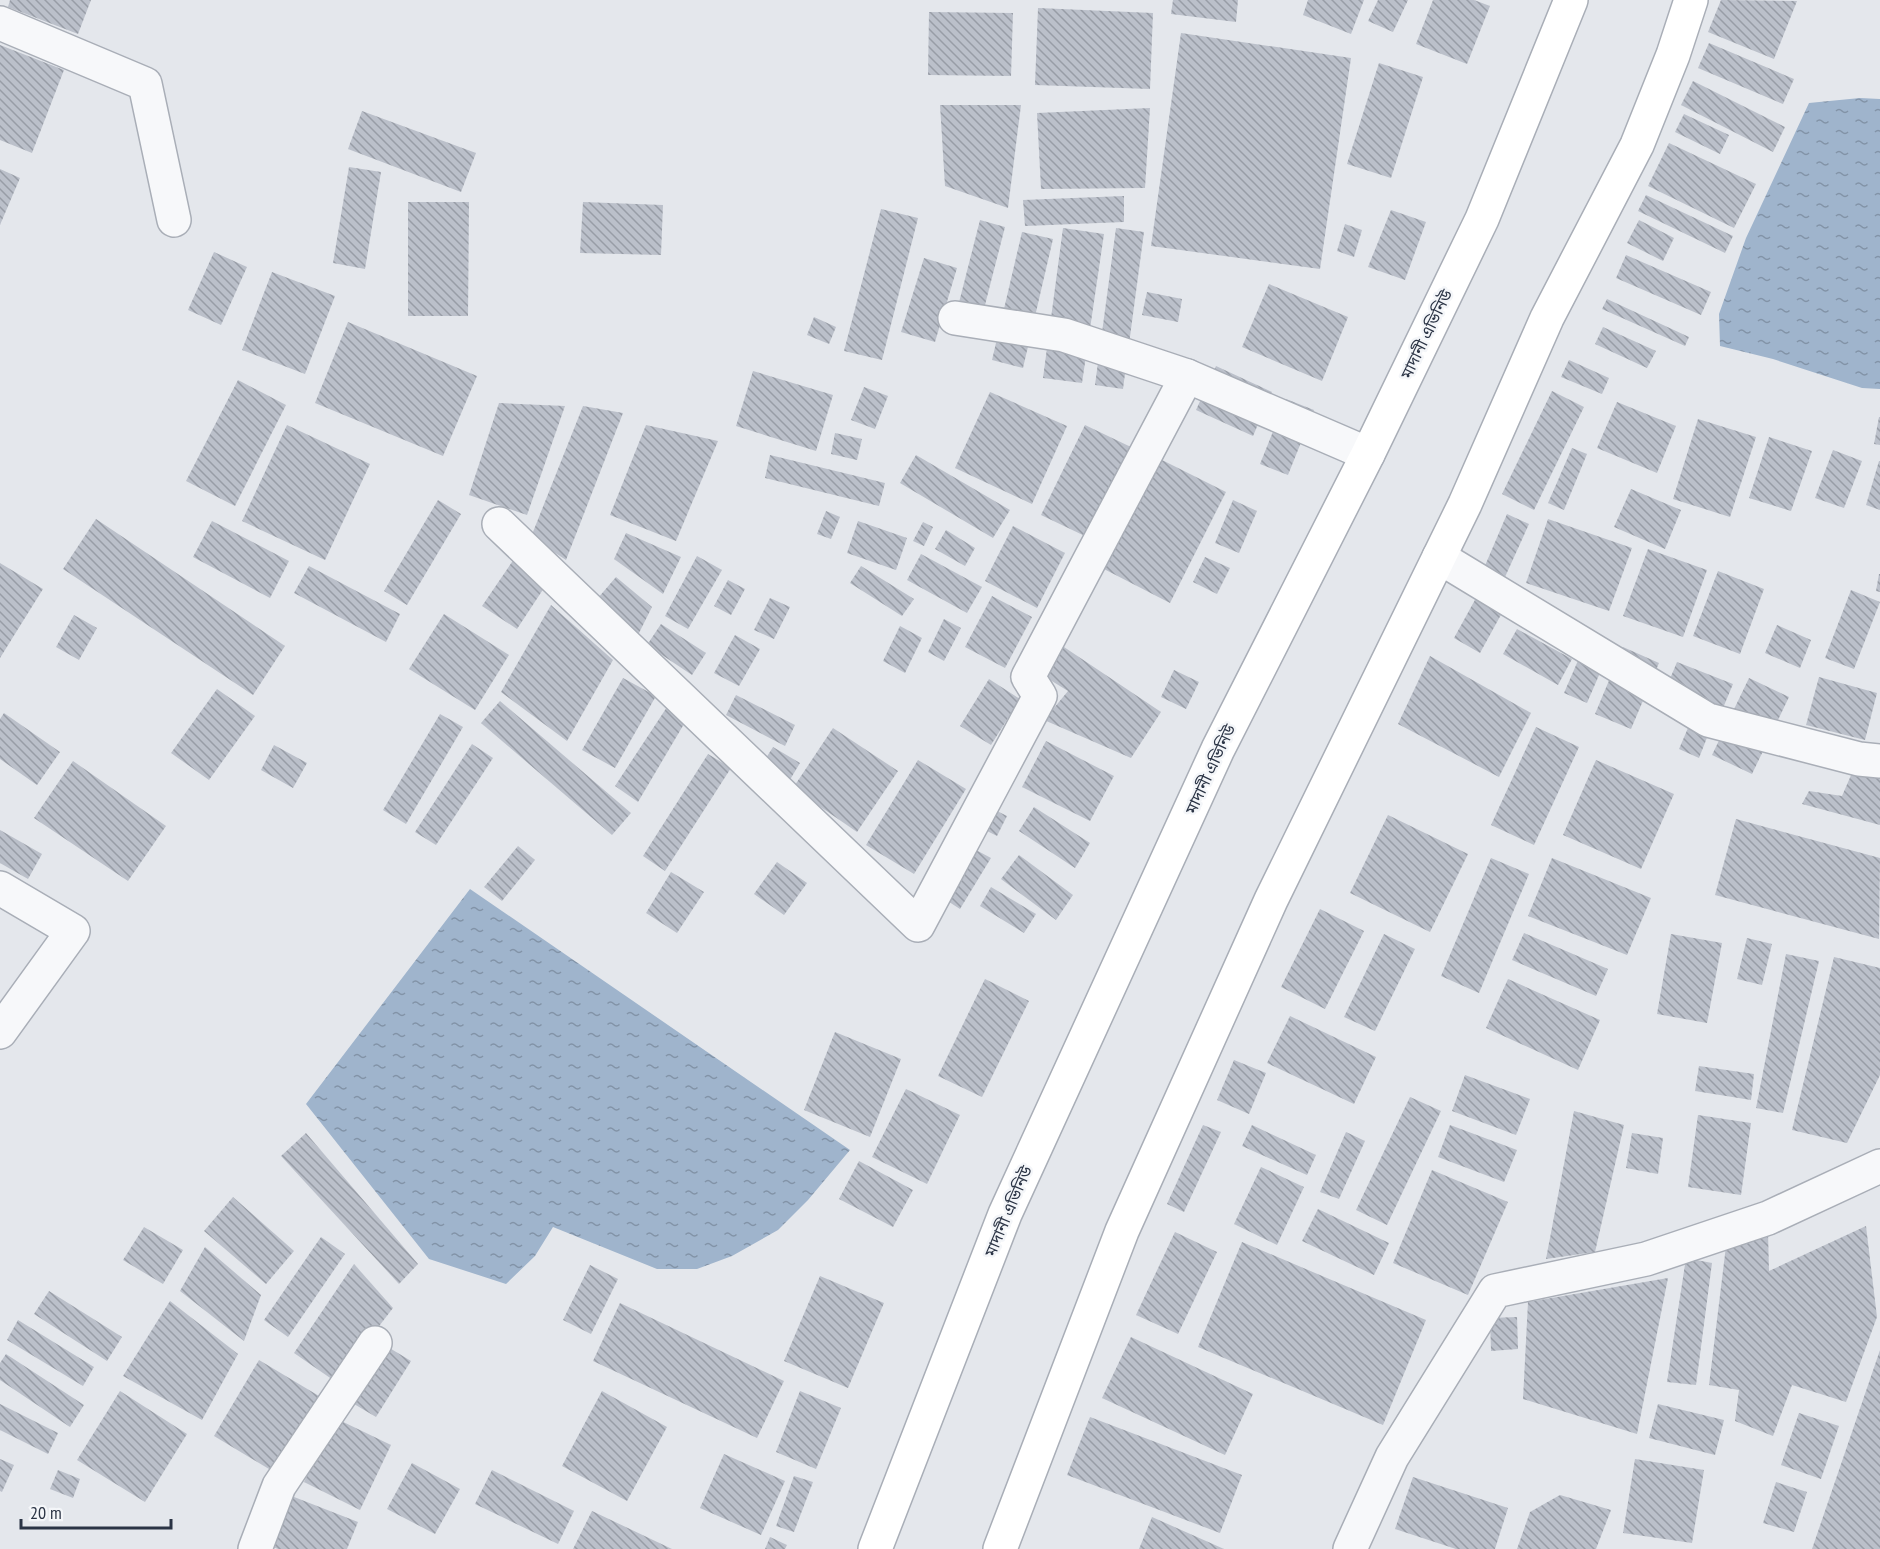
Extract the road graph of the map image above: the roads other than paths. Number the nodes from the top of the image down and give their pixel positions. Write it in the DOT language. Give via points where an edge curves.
graph roads {
  1 [pos="1571,0"];
  2 [pos="1691,0"];
  3 [pos="0,23"];
  4 [pos="174,220"];
  5 [pos="955,318"];
  6 [pos="1187,376"];
  7 [pos="1368,454"];
  8 [pos="499,524"];
  9 [pos="1439,557"];
  10 [pos="1880,761"];
  11 [pos="0,888"];
  12 [pos="0,1032"];
  13 [pos="1880,1166"];
  14 [pos="375,1342"];
  15 [pos="255,1549"];
  16 [pos="875,1549"];
  17 [pos="1000,1549"];
  18 [pos="1350,1549"];
  1 -- 7 [label="main road, মাদানী এভিনিউ" via="1482,219"];
  2 -- 9 [label="main road" via="1636,145 1547,318"];
  3 -- 4 [label="street" via="145,84"];
  5 -- 6 [label="street" via="1064,335"];
  6 -- 7 [label="street"];
  6 -- 8 [label="street" via="1028,677 1040,696 918,925"];
  7 -- 16 [label="main road, মাদানী এভিনিউ" via="1218,749 1005,1214"];
  9 -- 10 [label="street" via="1708,720"];
  9 -- 17 [label="main road" via="1271,900 1122,1231"];
  11 -- 12 [label="street" via="74,931"];
  13 -- 18 [label="street" via="1768,1218 1646,1259 1495,1291 1392,1458"];
  14 -- 15 [label="street" via="279,1486"];
}
